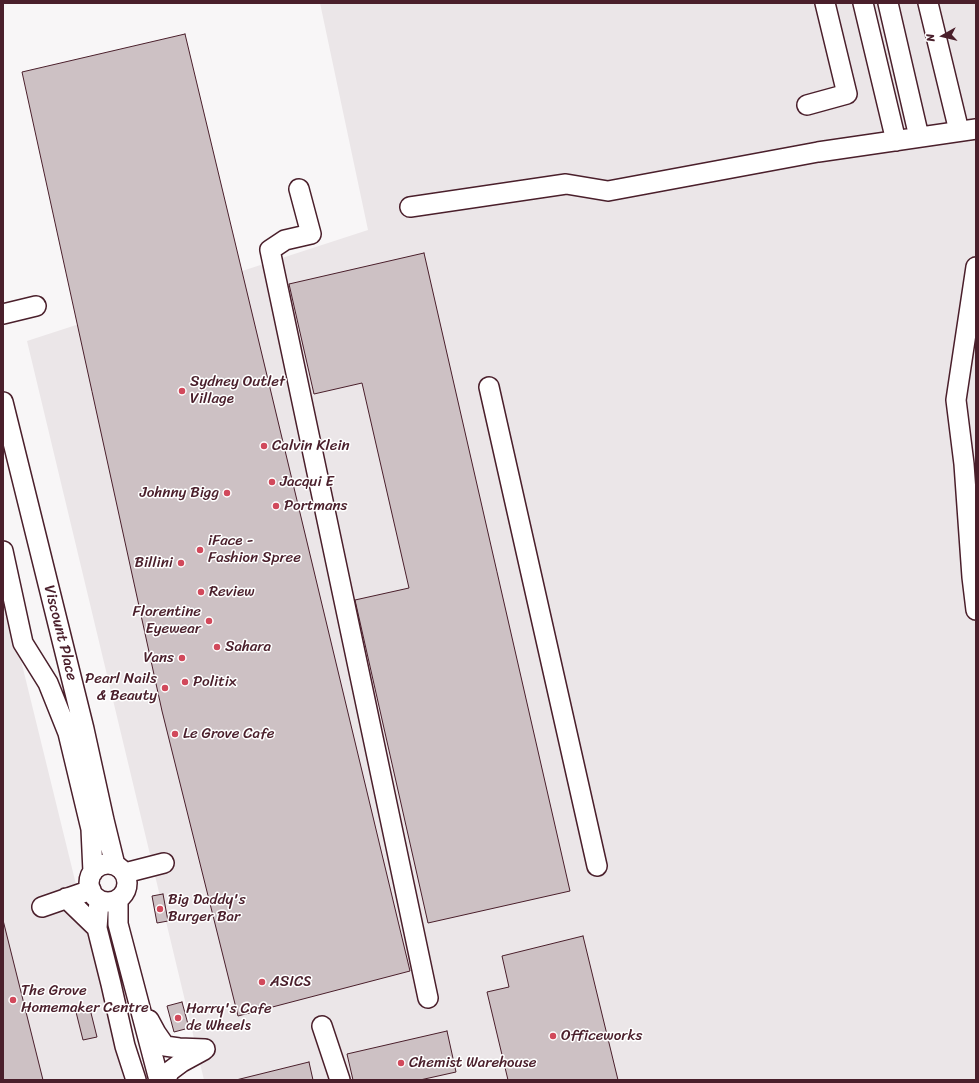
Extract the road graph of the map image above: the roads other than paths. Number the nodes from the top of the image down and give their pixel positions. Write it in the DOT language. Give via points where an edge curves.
graph roads {
  1 [pos="825,3"];
  2 [pos="863,3"];
  3 [pos="888,3"];
  4 [pos="928,3"];
  5 [pos="807,105"];
  6 [pos="968,130"];
  7 [pos="919,137"];
  8 [pos="896,141"];
  9 [pos="299,189"];
  10 [pos="410,207"];
  11 [pos="976,267"];
  12 [pos="36,306"];
  13 [pos="3,314"];
  14 [pos="490,387"];
  15 [pos="3,402"];
  16 [pos="3,551"];
  17 [pos="976,610"];
  18 [pos="164,863"];
  19 [pos="597,866"];
  20 [pos="120,869"];
  21 [pos="94,887"];
  22 [pos="66,898"];
  23 [pos="118,900"];
  24 [pos="42,907"];
  25 [pos="97,928"];
  26 [pos="137,998"];
  27 [pos="428,998"];
  28 [pos="322,1026"];
  29 [pos="136,1080"];
  30 [pos="159,1080"];
  31 [pos="165,1080"];
  32 [pos="340,1080"];
  1 -- 5 [label="street" via="847,94"];
  2 -- 8 [label="street"];
  3 -- 7 [label="street"];
  4 -- 6 [label="street"];
  6 -- 7 [label="street"];
  7 -- 8 [label="street"];
  8 -- 10 [label="street" via="818,152 608,191 566,184"];
  9 -- 27 [label="street" via="311,234 285,240 270,250"];
  11 -- 17 [label="street" via="956,400"];
  12 -- 13 [label="street"];
  14 -- 19 [label="street"];
  15 -- 20 [label="street, Viscount Place"];
  16 -- 21 [label="street, Viscount Place" via="23,643 48,683 68,733 91,830"];
  18 -- 20 [label="street"];
  20 -- 21 [label="street" via="103,865"];
  20 -- 23 [label="street" via="128,884 126,891"];
  21 -- 22 [label="street"];
  21 -- 23 [label="street" via="105,902"];
  21 -- 25 [label="street, Viscount Place"];
  22 -- 24 [label="street"];
  22 -- 25 [label="street"];
  23 -- 26 [label="street" via="118,924"];
  25 -- 29 [label="street, Viscount Place" via="124,1046"];
  26 -- 30 [label="street"];
  26 -- 31 [label="street" via="165,1046 205,1049 170,1071"];
  28 -- 32 [label="street"];
}
